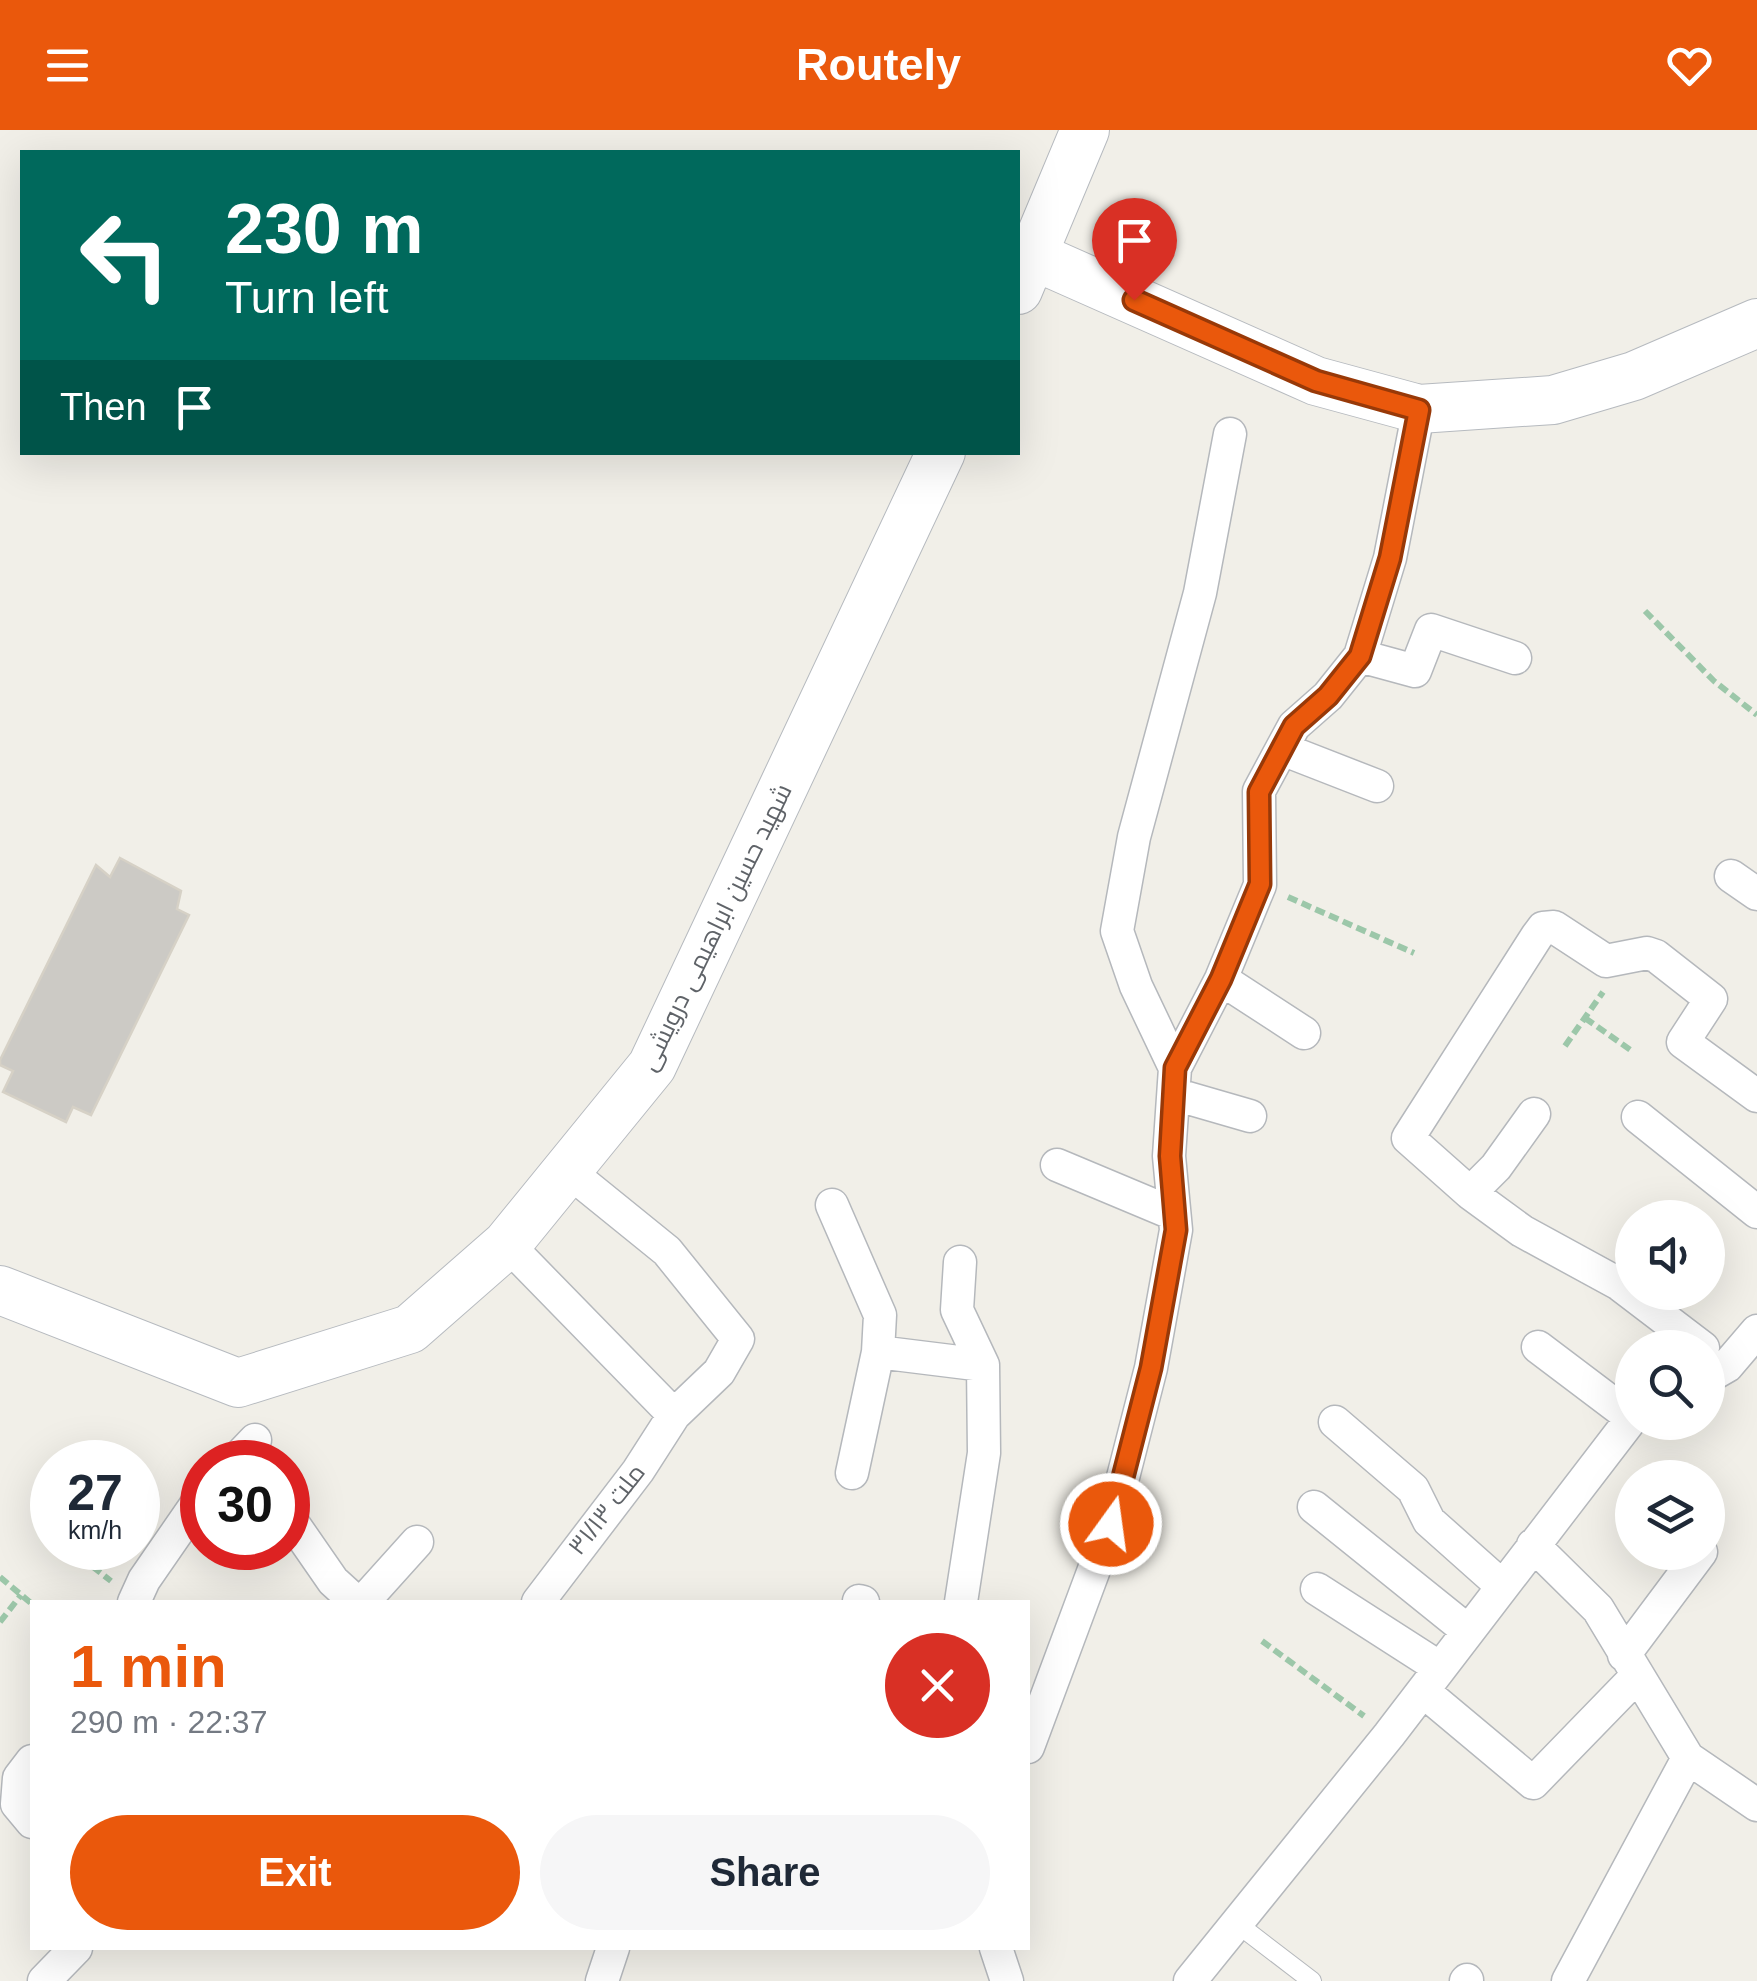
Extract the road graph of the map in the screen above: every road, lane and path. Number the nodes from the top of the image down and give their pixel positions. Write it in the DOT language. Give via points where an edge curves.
graph roads {
  1 [pos="1085,130"];
  2 [pos="1026,273"];
  3 [pos="1755,320"];
  4 [pos="1419,410"];
  5 [pos="1230,434"];
  6 [pos="940,455"];
  7 [pos="1645,611"];
  8 [pos="1360,656"];
  9 [pos="1515,658"];
  10 [pos="1757,715"];
  11 [pos="1282,750"];
  12 [pos="1377,786"];
  13 [pos="1260,884"];
  14 [pos="1414,954"];
  15 [pos="1627,958"];
  16 [pos="1221,979"];
  17 [pos="1586,1018"];
  18 [pos="1304,1033"];
  19 [pos="1565,1046"];
  20 [pos="1632,1051"];
  21 [pos="1174,1081"];
  22 [pos="1757,1096"];
  23 [pos="1534,1114"];
  24 [pos="1250,1116"];
  25 [pos="1638,1116"];
  26 [pos="1057,1165"];
  27 [pos="567,1170"];
  28 [pos="1470,1193"];
  29 [pos="832,1205"];
  30 [pos="1757,1212"];
  31 [pos="1174,1214"];
  32 [pos="506,1244"];
  33 [pos="960,1262"];
  34 [pos="0,1290"];
  35 [pos="1675,1330"];
  36 [pos="1757,1332"];
  37 [pos="1538,1346"];
  38 [pos="1725,1351"];
  39 [pos="878,1352"];
  40 [pos="982,1365"];
  41 [pos="1615,1405"];
  42 [pos="674,1414"];
  43 [pos="1335,1422"];
  44 [pos="1615,1440"];
  45 [pos="852,1473"];
  46 [pos="1314,1507"];
  47 [pos="180,1528"];
  48 [pos="417,1542"];
  49 [pos="1532,1545"];
  50 [pos="310,1547"];
  51 [pos="96,1570"];
  52 [pos="1689,1570"];
  53 [pos="0,1577"];
  54 [pos="1502,1586"];
  55 [pos="1317,1589"];
  56 [pos="22,1595"];
  57 [pos="134,1600"];
  58 [pos="135,1600"];
  59 [pos="357,1600"];
  60 [pos="361,1600"];
  61 [pos="540,1600"];
  62 [pos="961,1600"];
  63 [pos="30,1602"];
  64 [pos="0,1622"];
  65 [pos="1468,1631"];
  66 [pos="1262,1641"];
  67 [pos="1631,1666"];
  68 [pos="1039,1676"];
  69 [pos="1432,1679"];
  70 [pos="1030,1733"];
  71 [pos="1390,1735"];
  72 [pos="1688,1758"];
  73 [pos="30,1764"];
  74 [pos="1757,1805"];
  75 [pos="30,1819"];
  76 [pos="1239,1925"];
  77 [pos="74,1950"];
  78 [pos="612,1950"];
  79 [pos="997,1950"];
  80 [pos="44,1981"];
  81 [pos="602,1981"];
  82 [pos="1007,1981"];
  83 [pos="1190,1981"];
  84 [pos="1312,1981"];
  85 [pos="1568,1981"];
  1 -- 2 [label="street"];
  2 -- 4 [label="street" via="1316,381"];
  3 -- 4 [label="street" via="1634,376 1552,400"];
  4 -- 8 [label="street" via="1390,558"];
  5 -- 21 [label="street" via="1200,593 1134,837 1117,931"];
  6 -- 27 [label="street, شهید حسین ابراهیمی درویشی" via="652,1066"];
  7 -- 10 [label="path"];
  8 -- 9 [label="street" via="1415,671 1432,630"];
  8 -- 11 [label="street" via="1294,726"];
  11 -- 12 [label="street"];
  11 -- 13 [label="street" via="1259,792"];
  13 -- 14 [label="path"];
  13 -- 16 [label="street"];
  15 -- 17 [label="path"];
  15 -- 22 [label="street" via="1656,956 1709,995 1683,1042"];
  15 -- 28 [label="street" via="1606,961 1554,927 1537,936 1408,1138"];
  16 -- 18 [label="street"];
  16 -- 21 [label="street"];
  17 -- 19 [label="path"];
  17 -- 20 [label="path"];
  21 -- 24 [label="street"];
  21 -- 31 [label="street"];
  23 -- 28 [label="street"];
  25 -- 30 [label="street"];
  26 -- 31 [label="street"];
  27 -- 32 [label="street, شهید حسین ابراهیمی درویشی"];
  27 -- 42 [label="street, ملت ۳۱/۱۳" via="667,1250 738,1339 719,1372"];
  28 -- 35 [label="street" via="1522,1231 1620,1284"];
  29 -- 39 [label="street" via="880,1315"];
  31 -- 68 [label="street" via="1151,1368 1111,1524"];
  32 -- 34 [label="street, شهید حسین ابراهیمی درویشی" via="410,1329 238,1383"];
  32 -- 42 [label="street"];
  33 -- 40 [label="street" via="957,1310"];
  36 -- 38 [label="street"];
  37 -- 41 [label="street"];
  39 -- 40 [label="street"];
  39 -- 45 [label="street"];
  40 -- 62 [label="street" via="984,1453"];
  42 -- 61 [label="street, ملت ۳۱/۱۳"];
  43 -- 54 [label="street" via="1413,1489 1429,1521"];
  44 -- 49 [label="street"];
  46 -- 65 [label="street"];
  47 -- 58 [label="street"];
  48 -- 60 [label="street"];
  49 -- 54 [label="street"];
  49 -- 67 [label="street" via="1598,1610"];
  50 -- 59 [label="street"];
  51 -- 57 [label="path"];
  52 -- 67 [label="street"];
  53 -- 56 [label="path"];
  54 -- 65 [label="street"];
  55 -- 69 [label="street"];
  56 -- 63 [label="path"];
  56 -- 64 [label="path"];
  65 -- 69 [label="street"];
  66 -- 71 [label="path"];
  67 -- 69 [label="street" via="1533,1783"];
  67 -- 72 [label="street"];
  68 -- 70 [label="street"];
  69 -- 71 [label="street"];
  71 -- 76 [label="street"];
  72 -- 74 [label="street"];
  72 -- 85 [label="street"];
  73 -- 75 [label="street" via="19,1778 18,1804"];
  76 -- 83 [label="street"];
  76 -- 84 [label="lane"];
  77 -- 80 [label="street"];
  78 -- 81 [label="street"];
  79 -- 82 [label="street"];
}
